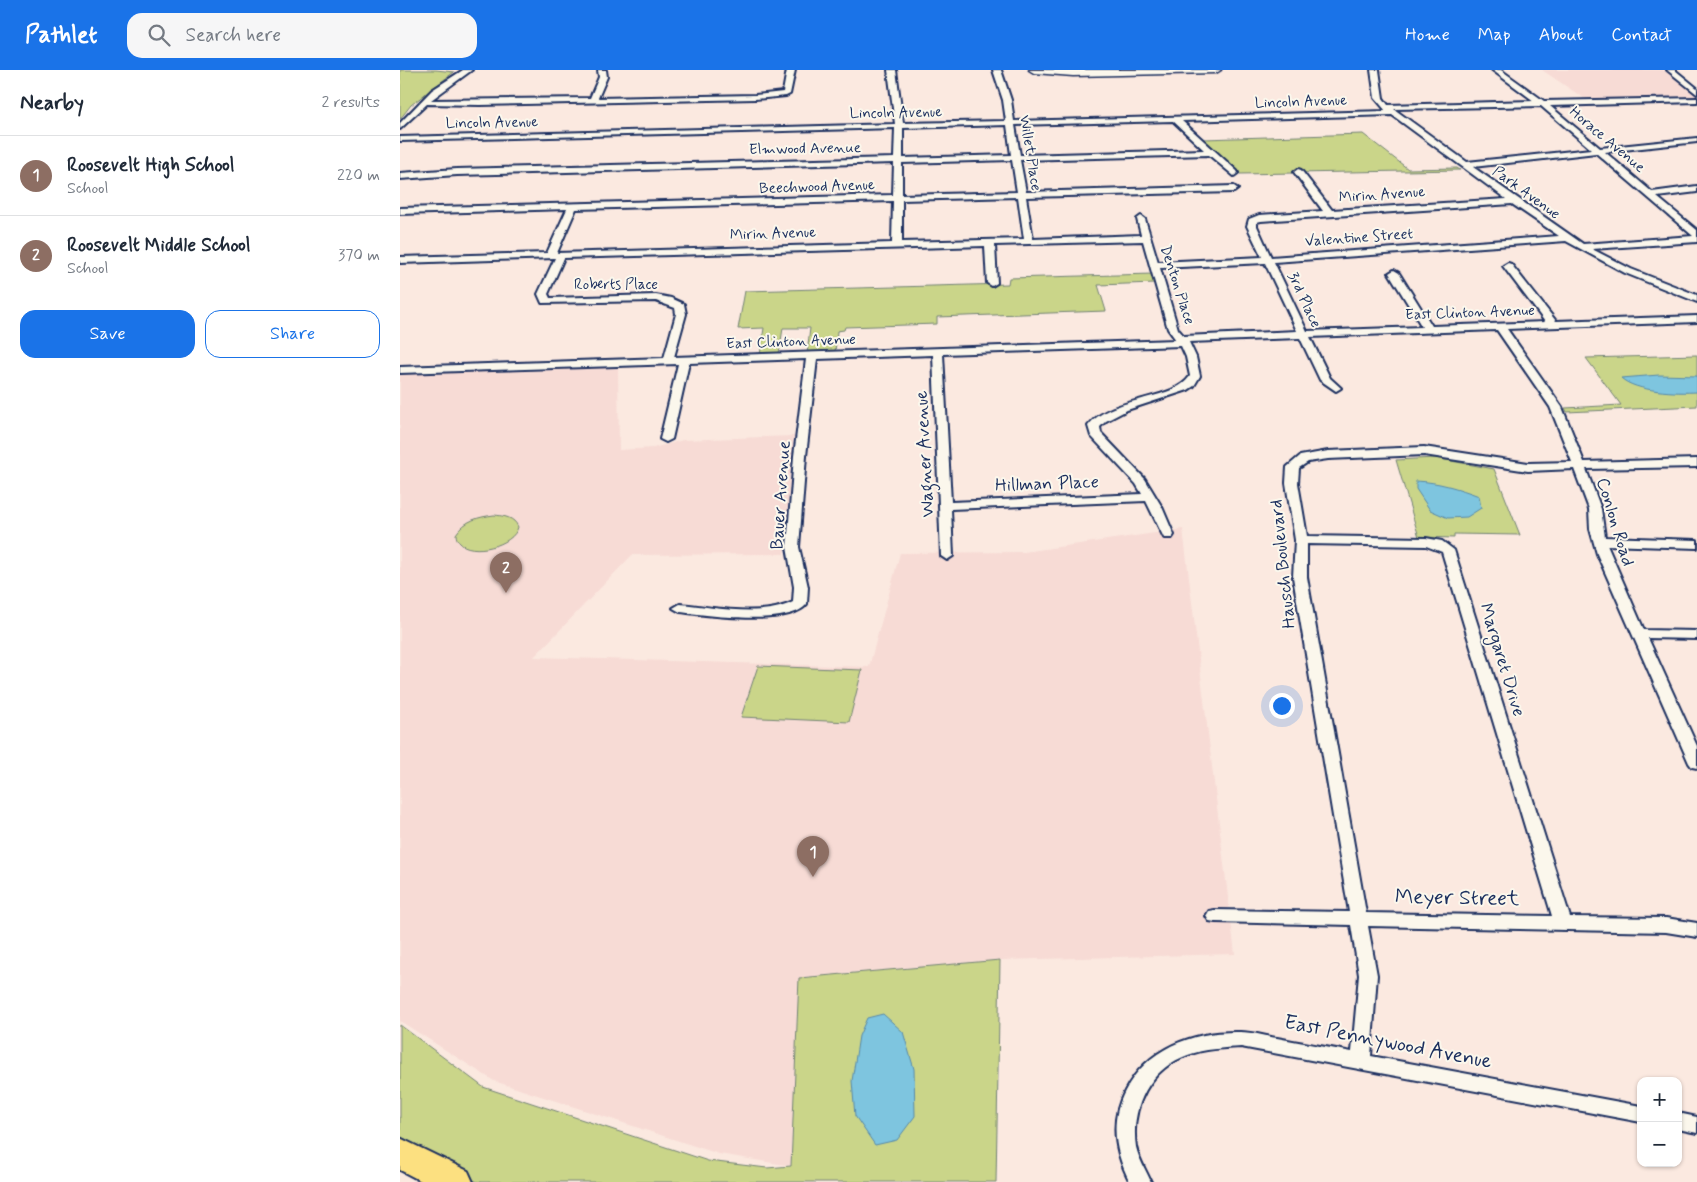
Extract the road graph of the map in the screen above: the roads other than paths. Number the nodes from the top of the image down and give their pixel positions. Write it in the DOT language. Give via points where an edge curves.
graph roads {
  1 [pos="468,70"];
  2 [pos="602,70"];
  3 [pos="791,70"];
  4 [pos="892,70"];
  5 [pos="997,70"];
  6 [pos="1034,70"];
  7 [pos="1216,70"];
  8 [pos="1375,70"];
  9 [pos="1496,70"];
  10 [pos="1671,70"];
  11 [pos="1696,91"];
  12 [pos="593,100"];
  13 [pos="1697,100"];
  14 [pos="425,102"];
  15 [pos="1542,104"];
  16 [pos="1390,110"];
  17 [pos="1175,119"];
  18 [pos="1011,124"];
  19 [pos="898,126"];
  20 [pos="400,127"];
  21 [pos="400,139"];
  22 [pos="1697,140"];
  23 [pos="1599,151"];
  24 [pos="1212,152"];
  25 [pos="1017,158"];
  26 [pos="898,160"];
  27 [pos="1465,165"];
  28 [pos="1298,172"];
  29 [pos="1234,173"];
  30 [pos="400,176"];
  31 [pos="1234,189"];
  32 [pos="1697,189"];
  33 [pos="1022,195"];
  34 [pos="1650,195"];
  35 [pos="897,198"];
  36 [pos="1514,201"];
  37 [pos="572,207"];
  38 [pos="400,211"];
  39 [pos="1330,214"];
  40 [pos="1141,219"];
  41 [pos="1252,221"];
  42 [pos="1697,235"];
  43 [pos="1146,238"];
  44 [pos="1566,238"];
  45 [pos="1697,240"];
  46 [pos="1030,242"];
  47 [pos="990,243"];
  48 [pos="897,245"];
  49 [pos="1581,247"];
  50 [pos="556,255"];
  51 [pos="1268,259"];
  52 [pos="400,260"];
  53 [pos="1154,265"];
  54 [pos="1508,266"];
  55 [pos="1394,273"];
  56 [pos="992,282"];
  57 [pos="1697,299"];
  58 [pos="1697,319"];
  59 [pos="1552,325"];
  60 [pos="1500,327"];
  61 [pos="1429,329"];
  62 [pos="1304,334"];
  63 [pos="1245,336"];
  64 [pos="1182,341"];
  65 [pos="938,352"];
  66 [pos="812,356"];
  67 [pos="684,360"];
  68 [pos="668,361"];
  69 [pos="400,370"];
  70 [pos="1336,388"];
  71 [pos="666,439"];
  72 [pos="1697,463"];
  73 [pos="1579,467"];
  74 [pos="1150,497"];
  75 [pos="945,506"];
  76 [pos="1168,535"];
  77 [pos="1301,540"];
  78 [pos="1600,541"];
  79 [pos="1697,544"];
  80 [pos="947,556"];
  81 [pos="680,608"];
  82 [pos="1639,634"];
  83 [pos="1697,635"];
  84 [pos="1697,763"];
  85 [pos="1215,916"];
  86 [pos="1358,918"];
  87 [pos="1564,923"];
  88 [pos="1697,930"];
  89 [pos="1361,1061"];
  90 [pos="1637,1113"];
  91 [pos="1682,1122"];
  92 [pos="1697,1125"];
  93 [pos="400,1153"];
  94 [pos="456,1182"];
  95 [pos="1141,1182"];
  1 -- 14 [label="street" via="449,81"];
  2 -- 12 [label="street" via="603,77"];
  3 -- 12 [label="street" via="786,94"];
  4 -- 19 [label="street"];
  5 -- 18 [label="street, Willet Place"];
  6 -- 7 [label="street"];
  8 -- 16 [label="street" via="1379,98"];
  9 -- 15 [label="street, Horace Avenue"];
  10 -- 11 [label="street"];
  12 -- 14 [label="street"];
  13 -- 15 [label="street, Lincoln Avenue"];
  14 -- 20 [label="street"];
  15 -- 16 [label="street, Lincoln Avenue"];
  15 -- 23 [label="street, Horace Avenue"];
  16 -- 17 [label="street, Lincoln Avenue"];
  16 -- 27 [label="street, Park Avenue"];
  17 -- 18 [label="street, Lincoln Avenue"];
  17 -- 24 [label="street"];
  18 -- 19 [label="street, Lincoln Avenue"];
  18 -- 25 [label="street, Willet Place"];
  19 -- 21 [label="street, Lincoln Avenue"];
  19 -- 26 [label="street"];
  22 -- 23 [label="street"];
  23 -- 27 [label="street"];
  23 -- 34 [label="street, Horace Avenue"];
  24 -- 25 [label="street, Elmwood Avenue"];
  24 -- 29 [label="street"];
  25 -- 26 [label="street, Elmwood Avenue"];
  25 -- 33 [label="street, Willet Place"];
  26 -- 30 [label="street, Elmwood Avenue"];
  26 -- 35 [label="street"];
  27 -- 36 [label="street, Park Avenue"];
  28 -- 39 [label="street"];
  31 -- 33 [label="street, Beechwood Avenue"];
  32 -- 34 [label="street"];
  33 -- 35 [label="street, Beechwood Avenue"];
  33 -- 46 [label="street, Willet Place"];
  34 -- 42 [label="street, Horace Avenue"];
  35 -- 37 [label="street, Beechwood Avenue"];
  35 -- 48 [label="street"];
  36 -- 39 [label="street, Mirin Avenue"];
  36 -- 44 [label="street, Park Avenue"];
  37 -- 38 [label="street, Beechwood Avenue"];
  37 -- 50 [label="street, Roberts Place"];
  39 -- 41 [label="street, Mirin Avenue"];
  40 -- 43 [label="street, Denton Place"];
  41 -- 51 [label="street, 3rd Place"];
  43 -- 46 [label="street, Mirin Avenue"];
  43 -- 53 [label="street, Denton Place"];
  44 -- 49 [label="street, Park Avenue"];
  44 -- 51 [label="street, Valentine Street"];
  45 -- 49 [label="street"];
  46 -- 47 [label="street, Mirin Avenue"];
  47 -- 48 [label="street, Mirin Avenue"];
  47 -- 56 [label="street"];
  48 -- 50 [label="street, Mirin Avenue"];
  49 -- 57 [label="street, Park Avenue"];
  50 -- 52 [label="street, Mirin Avenue"];
  50 -- 68 [label="street, Roberts Place" via="543,294 546,301 656,298 680,306 681,314"];
  51 -- 53 [label="street, Valentine Street"];
  51 -- 62 [label="street, 3rd Place"];
  53 -- 64 [label="street, Denton Place" via="1173,328"];
  54 -- 59 [label="street"];
  55 -- 61 [label="street"];
  58 -- 59 [label="street, East Clinton Avenue"];
  59 -- 60 [label="street, East Clinton Avenue"];
  60 -- 61 [label="street, East Clinton Avenue"];
  60 -- 73 [label="street, Conlon Road" via="1556,407"];
  61 -- 62 [label="street, East Clinton Avenue"];
  62 -- 63 [label="street, East Clinton Avenue"];
  62 -- 70 [label="street, 3rd Place" via="1326,380"];
  63 -- 64 [label="street, East Clinton Avenue"];
  64 -- 65 [label="street, East Clinton Avenue"];
  64 -- 74 [label="street, Denton Place" via="1195,368 1190,384 1175,392 1111,412 1094,426 1095,434 1141,482"];
  65 -- 66 [label="street, East Clinton Avenue"];
  65 -- 75 [label="street, Wagner Avenue"];
  66 -- 67 [label="street, East Clinton Avenue"];
  66 -- 81 [label="street, Bauer Avenue" via="793,545 801,587 800,604 776,614"];
  67 -- 68 [label="street, East Clinton Avenue"];
  67 -- 71 [label="street"];
  68 -- 69 [label="street, East Clinton Avenue"];
  72 -- 73 [label="street, Hausch Boulevard"];
  73 -- 77 [label="street, Hausch Boulevard" via="1528,467 1424,451 1314,456 1297,463 1292,472"];
  73 -- 78 [label="street, Conlon Road" via="1595,509"];
  74 -- 75 [label="street, Hillman Place"];
  74 -- 76 [label="street, Denton Place"];
  75 -- 80 [label="street, Wagner Avenue"];
  77 -- 86 [label="street, Hausch Boulevard" via="1300,577"];
  77 -- 87 [label="street, Margaret Drive" via="1426,542 1448,550"];
  78 -- 79 [label="street"];
  78 -- 82 [label="street, Conlon Road"];
  82 -- 83 [label="street"];
  82 -- 84 [label="street, Conlon Road"];
  85 -- 86 [label="street, Meyer Street"];
  86 -- 87 [label="street, Meyer Street"];
  86 -- 89 [label="street, Hausch Boulevard" via="1368,976"];
  87 -- 88 [label="street, Meyer Street" via="1666,925"];
  89 -- 90 [label="street, East Pennywood Avenue"];
  89 -- 95 [label="street, East Pennywood Avenue" via="1241,1039 1202,1042 1170,1054 1138,1084 1128,1106 1124,1141 1133,1171"];
  91 -- 92 [label="street"];
  93 -- 94 [label="highway"];
}
